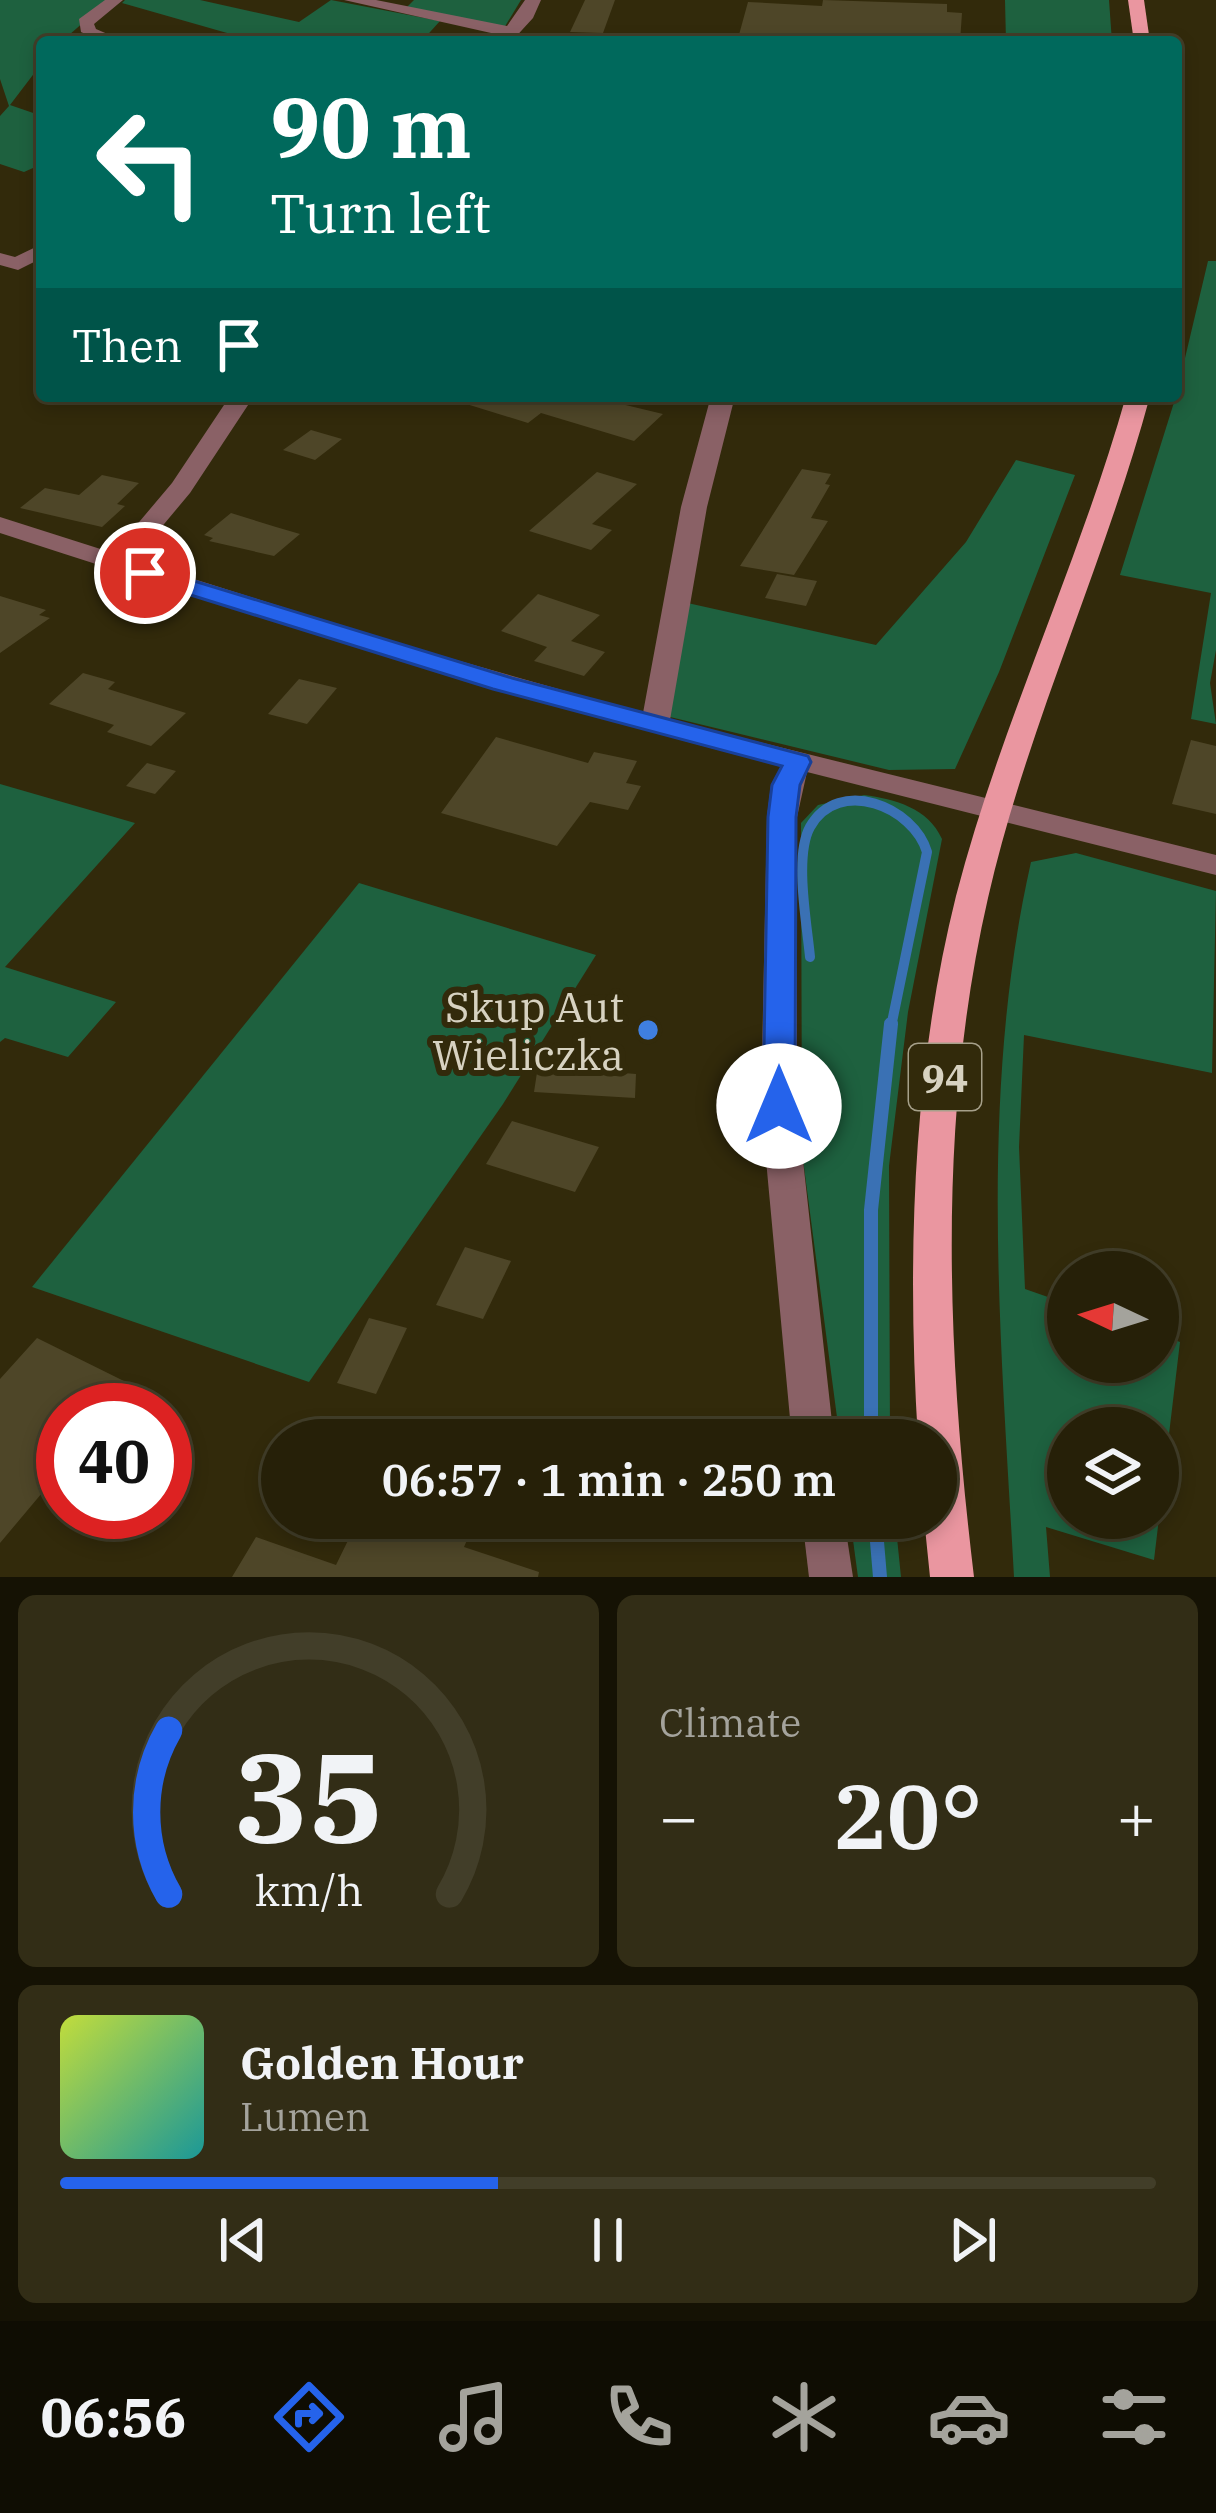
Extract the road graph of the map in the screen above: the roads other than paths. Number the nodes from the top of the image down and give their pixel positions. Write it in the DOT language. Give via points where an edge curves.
graph roads {
  1 [pos="115,0"];
  2 [pos="352,0"];
  3 [pos="533,0"];
  4 [pos="1136,0"];
  5 [pos="101,36"];
  6 [pos="503,36"];
  7 [pos="508,36"];
  8 [pos="1141,36"];
  9 [pos="36,253"];
  10 [pos="0,259"];
  11 [pos="238,402"];
  12 [pos="721,402"];
  13 [pos="1136,402"];
  14 [pos="0,525"];
  15 [pos="117,564"];
  16 [pos="655,725"];
  17 [pos="798,762"];
  18 [pos="996,811"];
  19 [pos="1216,865"];
  20 [pos="811,1419"];
  21 [pos="826,1539"];
  22 [pos="831,1577"];
  23 [pos="952,1577"];
  1 -- 5 [label="street" via="85,23"];
  2 -- 6 [label="street"];
  3 -- 7 [label="street"];
  4 -- 8 [label="main road"];
  9 -- 10 [label="street" via="18,264"];
  11 -- 15 [label="street"];
  12 -- 16 [label="street"];
  13 -- 18 [label="main road, 94"];
  14 -- 15 [label="street"];
  15 -- 16 [label="street"];
  16 -- 17 [label="street"];
  17 -- 18 [label="street"];
  17 -- 20 [label="street" via="782,817 779,1106"];
  18 -- 19 [label="street"];
  18 -- 23 [label="main road, 94" via="964,929 939,1129 935,1348"];
  21 -- 22 [label="street"];
}
